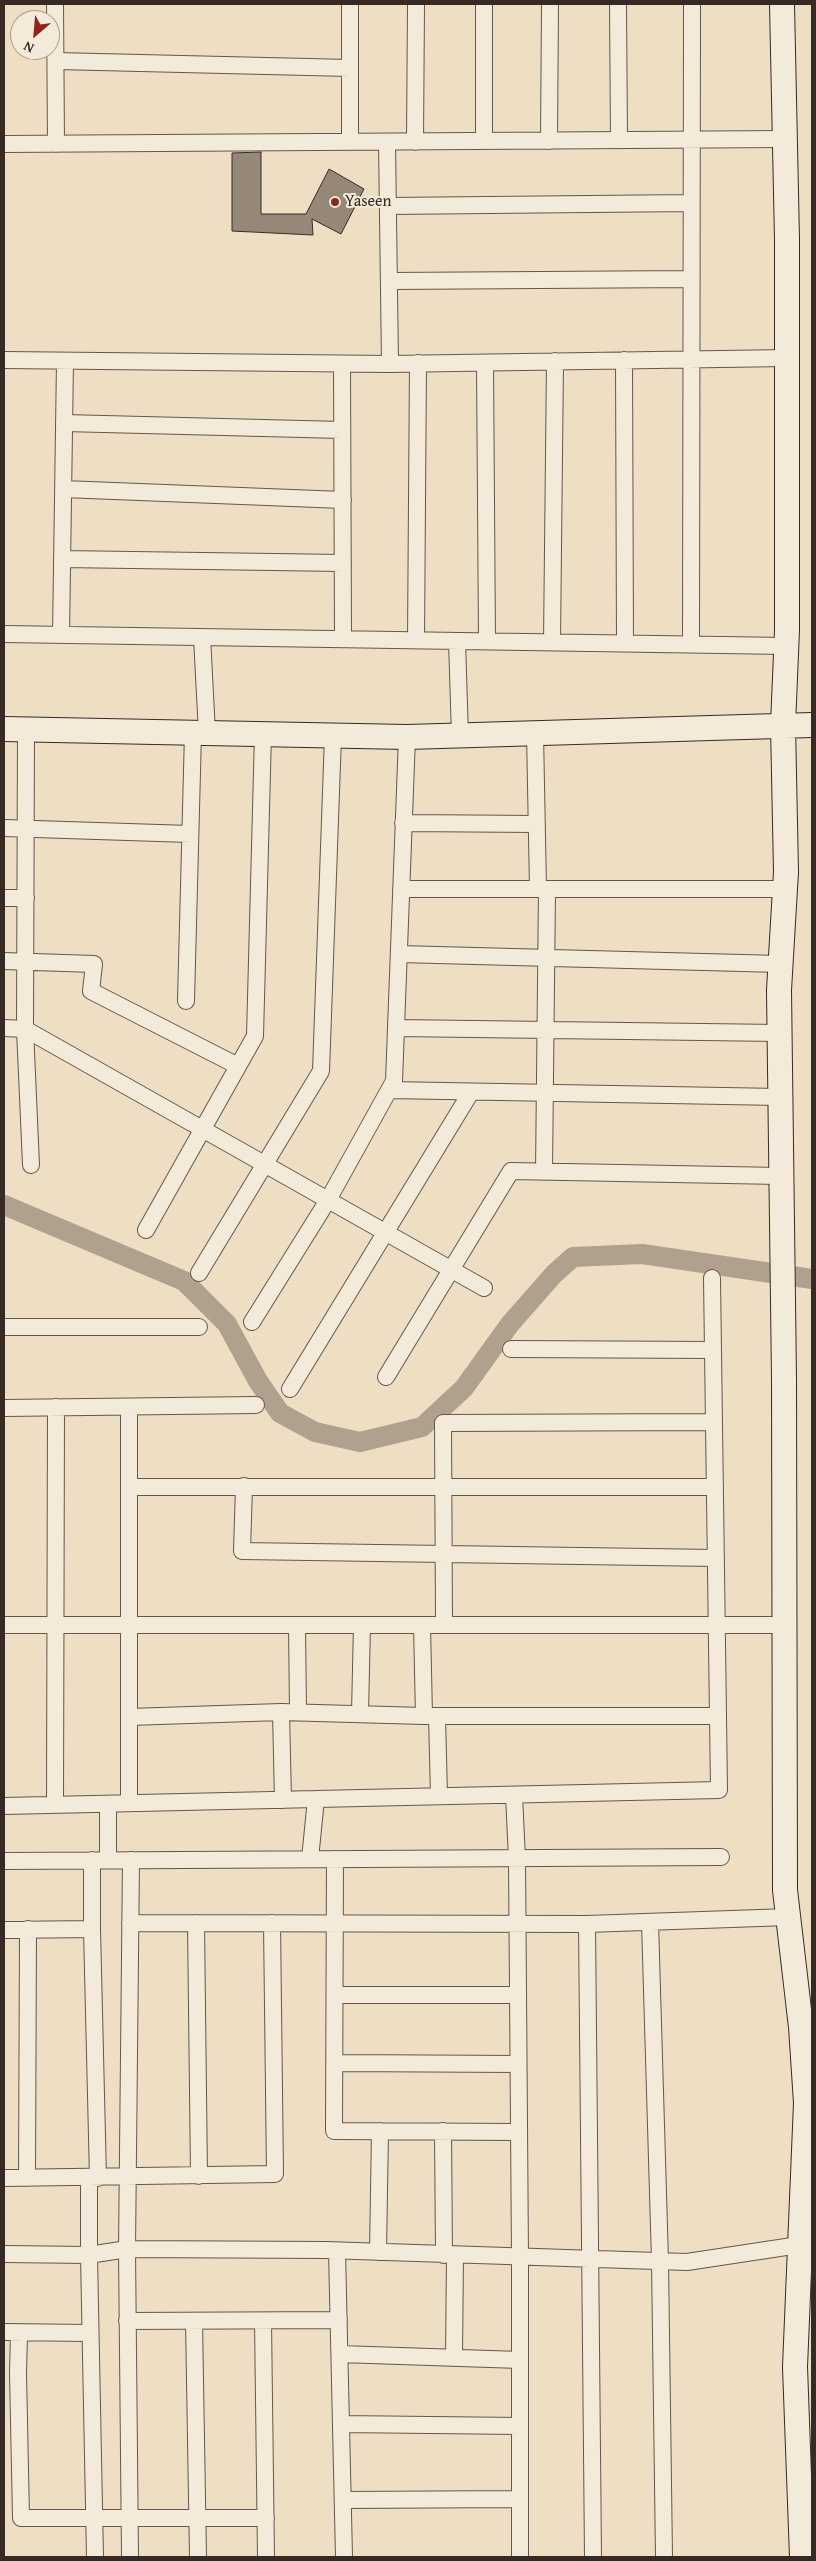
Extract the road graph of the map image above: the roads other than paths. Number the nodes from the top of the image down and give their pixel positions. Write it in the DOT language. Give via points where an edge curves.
graph roads {
  1 [pos="55,4"];
  2 [pos="350,4"];
  3 [pos="416,4"];
  4 [pos="484,4"];
  5 [pos="550,4"];
  6 [pos="618,4"];
  7 [pos="692,4"];
  8 [pos="782,4"];
  9 [pos="56,61"];
  10 [pos="350,68"];
  11 [pos="785,139"];
  12 [pos="619,140"];
  13 [pos="692,140"];
  14 [pos="484,141"];
  15 [pos="549,141"];
  16 [pos="350,142"];
  17 [pos="387,142"];
  18 [pos="415,142"];
  19 [pos="4,144"];
  20 [pos="56,144"];
  21 [pos="691,203"];
  22 [pos="388,206"];
  23 [pos="691,279"];
  24 [pos="389,281"];
  25 [pos="787,358"];
  26 [pos="691,359"];
  27 [pos="4,360"];
  28 [pos="624,360"];
  29 [pos="65,361"];
  30 [pos="485,362"];
  31 [pos="555,362"];
  32 [pos="342,364"];
  33 [pos="390,364"];
  34 [pos="418,364"];
  35 [pos="64,423"];
  36 [pos="342,430"];
  37 [pos="64,489"];
  38 [pos="342,500"];
  39 [pos="62,559"];
  40 [pos="343,563"];
  41 [pos="4,634"];
  42 [pos="61,635"];
  43 [pos="202,637"];
  44 [pos="343,639"];
  45 [pos="416,640"];
  46 [pos="457,641"];
  47 [pos="487,641"];
  48 [pos="552,642"];
  49 [pos="625,643"];
  50 [pos="691,644"];
  51 [pos="786,646"];
  52 [pos="783,725"];
  53 [pos="812,725"];
  54 [pos="15,729"];
  55 [pos="200,733"];
  56 [pos="534,733"];
  57 [pos="263,734"];
  58 [pos="333,736"];
  59 [pos="460,736"];
  60 [pos="407,737"];
  61 [pos="404,823"];
  62 [pos="536,824"];
  63 [pos="4,828"];
  64 [pos="26,829"];
  65 [pos="190,834"];
  66 [pos="401,889"];
  67 [pos="542,889"];
  68 [pos="785,889"];
  69 [pos="4,898"];
  70 [pos="26,898"];
  71 [pos="398,954"];
  72 [pos="546,958"];
  73 [pos="4,961"];
  74 [pos="25,961"];
  75 [pos="780,964"];
  76 [pos="186,1001"];
  77 [pos="4,1028"];
  78 [pos="396,1028"];
  79 [pos="25,1029"];
  80 [pos="545,1030"];
  81 [pos="779,1033"];
  82 [pos="238,1066"];
  83 [pos="389,1090"];
  84 [pos="471,1092"];
  85 [pos="545,1093"];
  86 [pos="780,1097"];
  87 [pos="204,1130"];
  88 [pos="264,1164"];
  89 [pos="30,1165"];
  90 [pos="544,1172"];
  91 [pos="781,1176"];
  92 [pos="328,1200"];
  93 [pos="146,1230"];
  94 [pos="387,1233"];
  95 [pos="451,1270"];
  96 [pos="199,1273"];
  97 [pos="712,1278"];
  98 [pos="484,1288"];
  99 [pos="252,1322"];
  100 [pos="4,1327"];
  101 [pos="199,1327"];
  102 [pos="511,1349"];
  103 [pos="714,1350"];
  104 [pos="386,1377"];
  105 [pos="290,1389"];
  106 [pos="256,1405"];
  107 [pos="56,1407"];
  108 [pos="130,1407"];
  109 [pos="4,1408"];
  110 [pos="714,1422"];
  111 [pos="244,1486"];
  112 [pos="129,1487"];
  113 [pos="443,1487"];
  114 [pos="715,1487"];
  115 [pos="444,1554"];
  116 [pos="716,1558"];
  117 [pos="4,1625"];
  118 [pos="55,1625"];
  119 [pos="129,1625"];
  120 [pos="297,1625"];
  121 [pos="362,1625"];
  122 [pos="422,1625"];
  123 [pos="444,1625"];
  124 [pos="716,1626"];
  125 [pos="784,1626"];
  126 [pos="281,1712"];
  127 [pos="298,1712"];
  128 [pos="360,1713"];
  129 [pos="430,1716"];
  130 [pos="718,1716"];
  131 [pos="129,1717"];
  132 [pos="514,1795"];
  133 [pos="439,1796"];
  134 [pos="316,1799"];
  135 [pos="283,1800"];
  136 [pos="129,1803"];
  137 [pos="108,1804"];
  138 [pos="55,1805"];
  139 [pos="4,1806"];
  140 [pos="721,1857"];
  141 [pos="310,1859"];
  142 [pos="335,1859"];
  143 [pos="517,1859"];
  144 [pos="4,1860"];
  145 [pos="100,1860"];
  146 [pos="131,1860"];
  147 [pos="789,1917"];
  148 [pos="650,1922"];
  149 [pos="130,1923"];
  150 [pos="196,1923"];
  151 [pos="272,1923"];
  152 [pos="336,1923"];
  153 [pos="517,1924"];
  154 [pos="587,1924"];
  155 [pos="28,1929"];
  156 [pos="92,1929"];
  157 [pos="4,1930"];
  158 [pos="335,1995"];
  159 [pos="518,1995"];
  160 [pos="335,2063"];
  161 [pos="518,2064"];
  162 [pos="380,2131"];
  163 [pos="443,2131"];
  164 [pos="518,2132"];
  165 [pos="199,2176"];
  166 [pos="4,2178"];
  167 [pos="26,2178"];
  168 [pos="94,2178"];
  169 [pos="127,2178"];
  170 [pos="799,2245"];
  171 [pos="127,2249"];
  172 [pos="338,2251"];
  173 [pos="378,2252"];
  174 [pos="4,2254"];
  175 [pos="89,2255"];
  176 [pos="449,2255"];
  177 [pos="520,2257"];
  178 [pos="592,2260"];
  179 [pos="660,2262"];
  180 [pos="263,2320"];
  181 [pos="339,2320"];
  182 [pos="127,2321"];
  183 [pos="194,2321"];
  184 [pos="12,2333"];
  185 [pos="90,2333"];
  186 [pos="340,2354"];
  187 [pos="454,2358"];
  188 [pos="520,2360"];
  189 [pos="341,2424"];
  190 [pos="520,2426"];
  191 [pos="520,2499"];
  192 [pos="343,2500"];
  193 [pos="94,2517"];
  194 [pos="129,2517"];
  195 [pos="197,2517"];
  196 [pos="266,2518"];
  197 [pos="95,2557"];
  198 [pos="130,2557"];
  199 [pos="198,2557"];
  200 [pos="266,2557"];
  201 [pos="344,2557"];
  202 [pos="520,2557"];
  203 [pos="593,2557"];
  204 [pos="664,2557"];
  205 [pos="802,2557"];
  1 -- 9 [label="street"];
  2 -- 10 [label="street"];
  3 -- 18 [label="street"];
  4 -- 14 [label="street"];
  5 -- 15 [label="street"];
  6 -- 12 [label="street"];
  7 -- 13 [label="street"];
  8 -- 11 [label="main road"];
  9 -- 10 [label="street"];
  9 -- 20 [label="street"];
  10 -- 16 [label="street"];
  11 -- 13 [label="street"];
  11 -- 25 [label="main road"];
  12 -- 13 [label="street"];
  12 -- 15 [label="street"];
  13 -- 21 [label="street"];
  14 -- 15 [label="street"];
  14 -- 18 [label="street"];
  16 -- 17 [label="street"];
  16 -- 20 [label="street"];
  17 -- 18 [label="street"];
  17 -- 22 [label="street"];
  19 -- 20 [label="street"];
  21 -- 22 [label="street"];
  21 -- 23 [label="street"];
  22 -- 24 [label="street"];
  23 -- 24 [label="street"];
  23 -- 26 [label="street"];
  24 -- 33 [label="street"];
  25 -- 26 [label="street"];
  25 -- 51 [label="main road"];
  26 -- 28 [label="street"];
  26 -- 50 [label="street"];
  27 -- 29 [label="street"];
  28 -- 31 [label="street"];
  28 -- 49 [label="street"];
  29 -- 32 [label="street"];
  29 -- 35 [label="street"];
  30 -- 31 [label="street"];
  30 -- 34 [label="street"];
  30 -- 47 [label="street"];
  31 -- 48 [label="street"];
  32 -- 33 [label="street"];
  32 -- 36 [label="street"];
  33 -- 34 [label="street"];
  34 -- 45 [label="street"];
  35 -- 36 [label="street"];
  35 -- 37 [label="street"];
  36 -- 38 [label="street"];
  37 -- 38 [label="street"];
  37 -- 39 [label="street"];
  38 -- 40 [label="street"];
  39 -- 40 [label="street"];
  39 -- 42 [label="street"];
  40 -- 44 [label="street"];
  41 -- 42 [label="street"];
  42 -- 43 [label="street"];
  43 -- 44 [label="street"];
  43 -- 55 [label="street"];
  44 -- 45 [label="street"];
  45 -- 46 [label="street"];
  46 -- 47 [label="street"];
  46 -- 59 [label="street"];
  47 -- 48 [label="street"];
  48 -- 49 [label="street"];
  49 -- 50 [label="street"];
  50 -- 51 [label="street"];
  51 -- 52 [label="main road"];
  52 -- 53 [label="main road"];
  52 -- 56 [label="main road"];
  52 -- 68 [label="main road"];
  54 -- 55 [label="main road"];
  54 -- 64 [label="street"];
  55 -- 57 [label="main road"];
  55 -- 65 [label="street"];
  56 -- 59 [label="main road"];
  56 -- 62 [label="street"];
  57 -- 58 [label="main road"];
  57 -- 82 [label="street" via="255,1036"];
  58 -- 60 [label="main road"];
  58 -- 88 [label="street" via="321,1071"];
  59 -- 60 [label="main road"];
  60 -- 61 [label="street"];
  61 -- 62 [label="street"];
  61 -- 66 [label="street"];
  62 -- 67 [label="street"];
  63 -- 64 [label="street"];
  64 -- 65 [label="street"];
  64 -- 70 [label="street"];
  65 -- 76 [label="street"];
  66 -- 67 [label="street"];
  66 -- 71 [label="street"];
  67 -- 68 [label="street"];
  67 -- 72 [label="street"];
  68 -- 75 [label="main road"];
  69 -- 70 [label="street"];
  70 -- 74 [label="street"];
  71 -- 72 [label="street"];
  71 -- 78 [label="street"];
  72 -- 75 [label="street"];
  72 -- 80 [label="street"];
  73 -- 74 [label="street"];
  74 -- 79 [label="street"];
  74 -- 82 [label="street" via="94,964 91,991"];
  75 -- 81 [label="main road"];
  77 -- 79 [label="street"];
  78 -- 80 [label="street"];
  78 -- 83 [label="street" via="394,1081"];
  79 -- 87 [label="street"];
  79 -- 89 [label="street"];
  80 -- 81 [label="street"];
  80 -- 85 [label="street"];
  81 -- 86 [label="main road"];
  82 -- 87 [label="street"];
  83 -- 84 [label="street"];
  83 -- 92 [label="street"];
  84 -- 85 [label="street"];
  84 -- 94 [label="street"];
  85 -- 86 [label="street"];
  85 -- 90 [label="street"];
  86 -- 91 [label="main road"];
  87 -- 88 [label="street"];
  87 -- 93 [label="street"];
  88 -- 92 [label="street"];
  88 -- 96 [label="street"];
  90 -- 91 [label="street"];
  90 -- 95 [label="street" via="512,1172"];
  91 -- 125 [label="main road"];
  92 -- 94 [label="street"];
  92 -- 99 [label="street"];
  94 -- 95 [label="street"];
  94 -- 105 [label="street"];
  95 -- 98 [label="street"];
  95 -- 104 [label="street"];
  97 -- 103 [label="street"];
  100 -- 101 [label="street"];
  102 -- 103 [label="street"];
  103 -- 110 [label="street"];
  106 -- 108 [label="street"];
  107 -- 108 [label="street"];
  107 -- 109 [label="street"];
  107 -- 118 [label="street"];
  108 -- 112 [label="street"];
  110 -- 113 [label="street" via="443,1423"];
  110 -- 114 [label="street"];
  111 -- 112 [label="street"];
  111 -- 113 [label="street"];
  111 -- 115 [label="street" via="242,1550"];
  112 -- 119 [label="street"];
  113 -- 114 [label="street"];
  113 -- 115 [label="street"];
  114 -- 116 [label="street"];
  115 -- 116 [label="street"];
  115 -- 123 [label="street"];
  116 -- 124 [label="street"];
  117 -- 118 [label="street"];
  118 -- 119 [label="street"];
  118 -- 138 [label="street"];
  119 -- 120 [label="street"];
  119 -- 131 [label="street"];
  120 -- 121 [label="street"];
  120 -- 127 [label="street"];
  121 -- 122 [label="street"];
  121 -- 128 [label="street"];
  122 -- 123 [label="street"];
  122 -- 129 [label="street"];
  123 -- 124 [label="street"];
  124 -- 125 [label="street"];
  124 -- 130 [label="street"];
  125 -- 147 [label="main road" via="785,1890"];
  126 -- 127 [label="street"];
  126 -- 131 [label="street"];
  126 -- 135 [label="street"];
  127 -- 128 [label="street"];
  128 -- 129 [label="street"];
  129 -- 130 [label="street"];
  129 -- 133 [label="street"];
  130 -- 132 [label="street" via="718,1790"];
  131 -- 136 [label="street"];
  132 -- 133 [label="street"];
  132 -- 143 [label="street"];
  133 -- 134 [label="street"];
  134 -- 135 [label="street"];
  134 -- 141 [label="street"];
  135 -- 136 [label="street"];
  136 -- 137 [label="street"];
  137 -- 138 [label="street"];
  137 -- 145 [label="street"];
  138 -- 139 [label="street"];
  140 -- 143 [label="street"];
  141 -- 142 [label="street"];
  141 -- 146 [label="street"];
  142 -- 143 [label="street"];
  142 -- 152 [label="street"];
  143 -- 153 [label="street"];
  144 -- 145 [label="street"];
  145 -- 146 [label="street"];
  145 -- 156 [label="street"];
  146 -- 149 [label="street"];
  147 -- 148 [label="street"];
  147 -- 170 [label="main road" via="806,2103"];
  148 -- 154 [label="street"];
  148 -- 179 [label="street"];
  149 -- 150 [label="street"];
  149 -- 169 [label="street"];
  150 -- 151 [label="street"];
  150 -- 165 [label="street"];
  151 -- 152 [label="street"];
  151 -- 165 [label="street" via="275,2174"];
  152 -- 153 [label="street"];
  152 -- 158 [label="street"];
  153 -- 154 [label="street"];
  153 -- 159 [label="street"];
  154 -- 178 [label="street"];
  155 -- 156 [label="street"];
  155 -- 157 [label="street"];
  155 -- 167 [label="street"];
  156 -- 168 [label="street"];
  158 -- 159 [label="street"];
  158 -- 160 [label="street"];
  159 -- 161 [label="street"];
  160 -- 161 [label="street"];
  160 -- 162 [label="street" via="334,2131"];
  161 -- 164 [label="street"];
  162 -- 163 [label="street"];
  162 -- 173 [label="street"];
  163 -- 164 [label="street"];
  163 -- 176 [label="street"];
  164 -- 177 [label="street"];
  165 -- 169 [label="street"];
  166 -- 167 [label="street"];
  167 -- 168 [label="street"];
  168 -- 169 [label="street"];
  168 -- 175 [label="street"];
  169 -- 171 [label="street"];
  170 -- 179 [label="street" via="686,2262"];
  170 -- 205 [label="main road" via="795,2367"];
  171 -- 172 [label="street"];
  171 -- 175 [label="street"];
  171 -- 182 [label="street"];
  172 -- 173 [label="street"];
  172 -- 181 [label="street"];
  173 -- 176 [label="street"];
  174 -- 175 [label="street"];
  175 -- 185 [label="street"];
  176 -- 177 [label="street"];
  176 -- 187 [label="street"];
  177 -- 178 [label="street"];
  177 -- 188 [label="street"];
  178 -- 179 [label="street"];
  178 -- 203 [label="street"];
  179 -- 204 [label="street"];
  180 -- 181 [label="street"];
  180 -- 183 [label="street"];
  180 -- 196 [label="street"];
  181 -- 186 [label="street"];
  182 -- 183 [label="street"];
  182 -- 194 [label="street"];
  183 -- 195 [label="street"];
  184 -- 185 [label="street"];
  184 -- 193 [label="street" via="18,2373 21,2518"];
  185 -- 193 [label="street"];
  186 -- 187 [label="street"];
  186 -- 189 [label="street"];
  187 -- 188 [label="street"];
  188 -- 190 [label="street"];
  189 -- 190 [label="street"];
  189 -- 192 [label="street"];
  190 -- 191 [label="street"];
  191 -- 192 [label="street"];
  191 -- 202 [label="street"];
  192 -- 201 [label="street"];
  193 -- 194 [label="street"];
  193 -- 197 [label="street"];
  194 -- 195 [label="street"];
  194 -- 198 [label="street"];
  195 -- 196 [label="street"];
  195 -- 199 [label="street"];
  196 -- 200 [label="street"];
}
